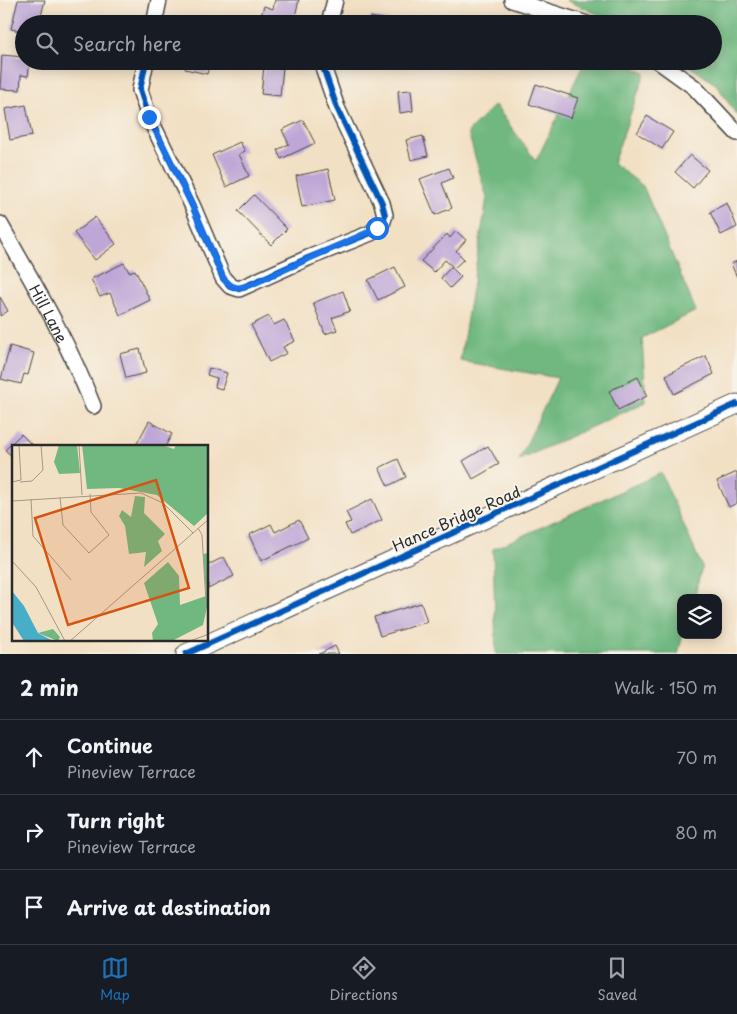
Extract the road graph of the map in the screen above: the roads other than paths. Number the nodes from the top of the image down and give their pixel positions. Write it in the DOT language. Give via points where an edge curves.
graph roads {
  1 [pos="159,0"];
  2 [pos="335,0"];
  3 [pos="512,0"];
  4 [pos="156,15"];
  5 [pos="331,15"];
  6 [pos="559,15"];
  7 [pos="144,70"];
  8 [pos="324,70"];
  9 [pos="670,70"];
  10 [pos="737,133"];
  11 [pos="0,224"];
  12 [pos="737,404"];
  13 [pos="93,406"];
  14 [pos="186,654"];
  1 -- 4 [label="street"];
  2 -- 5 [label="street"];
  3 -- 6 [label="street"];
  7 -- 8 [label="street" via="140,90 149,117 223,278 230,286 239,289 371,232 383,221 382,203 337,108"];
  9 -- 10 [label="street" via="694,87"];
  11 -- 13 [label="street, Hill Lane" via="49,308 74,357"];
  12 -- 14 [label="street, Hance Bridge Road"];
}
